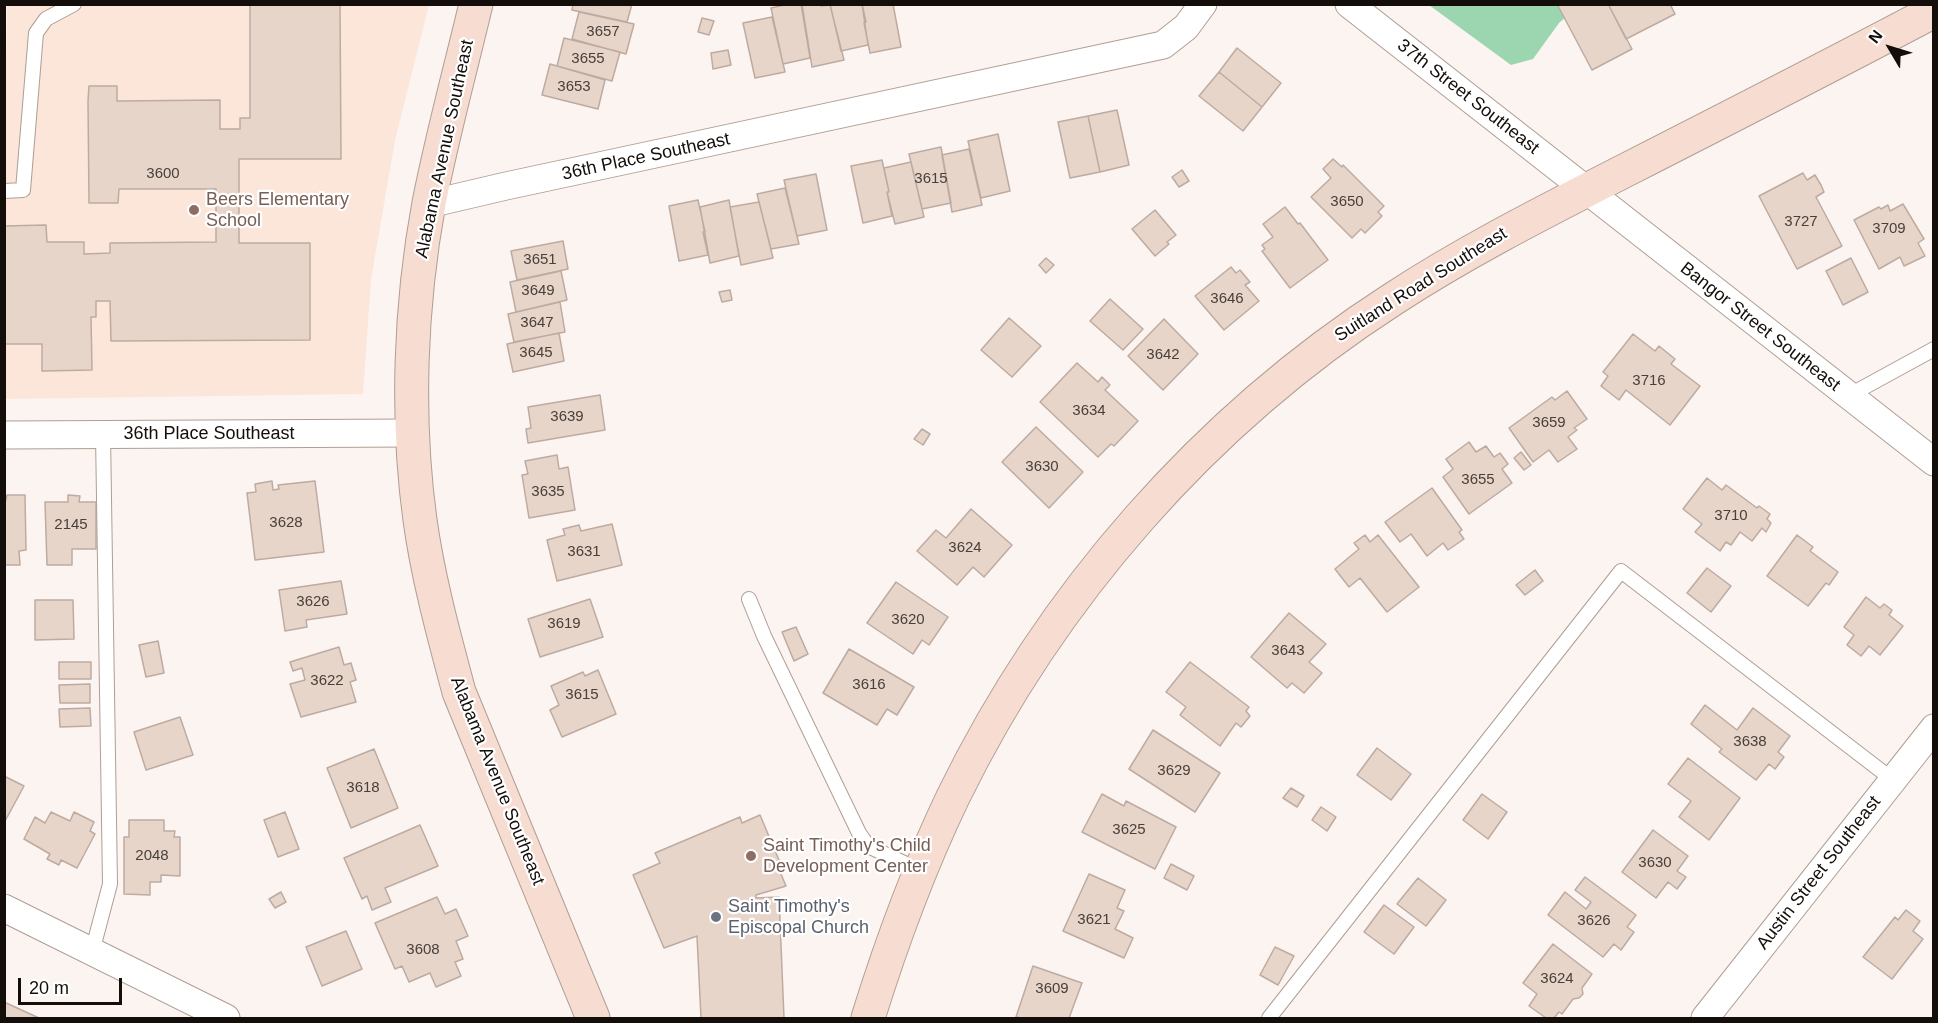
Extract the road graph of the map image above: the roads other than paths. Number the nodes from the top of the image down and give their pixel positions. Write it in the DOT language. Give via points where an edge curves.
graph roads {
  1 [pos="74,4"];
  2 [pos="476,4"];
  3 [pos="1203,4"];
  4 [pos="1349,4"];
  5 [pos="1934,11"];
  6 [pos="1587,190"];
  7 [pos="4,191"];
  8 [pos="429,204"];
  9 [pos="1934,349"];
  10 [pos="1848,396"];
  11 [pos="412,433"];
  12 [pos="103,434"];
  13 [pos="4,435"];
  14 [pos="1934,462"];
  15 [pos="749,599"];
  16 [pos="1934,728"];
  17 [pos="1893,780"];
  18 [pos="921,871"];
  19 [pos="4,908"];
  20 [pos="92,952"];
  21 [pos="226,1018"];
  22 [pos="593,1018"];
  23 [pos="868,1018"];
  24 [pos="1269,1018"];
  25 [pos="1705,1018"];
  1 -- 7 [label="lane" via="46,19 36,33 23,190"];
  2 -- 8 [label="main road, Alabama Avenue Southeast"];
  3 -- 8 [label="street, 36th Place Southeast" via="1186,27 1163,45"];
  4 -- 6 [label="street, 37th Street Southeast"];
  5 -- 6 [label="main road, Suitland Road Southeast"];
  6 -- 10 [label="street, Bangor Street Southeast"];
  6 -- 18 [label="main road, Suitland Road Southeast" via="1470,251 1390,301 1295,369 1194,459 1100,565 1042,643 983,739"];
  8 -- 11 [label="main road, Alabama Avenue Southeast" via="415,317"];
  9 -- 10 [label="lane"];
  10 -- 14 [label="street, Bangor Street Southeast"];
  11 -- 12 [label="street, 36th Place Southeast"];
  11 -- 22 [label="main road, Alabama Avenue Southeast" via="424,545 459,692"];
  12 -- 13 [label="street, 36th Place Southeast"];
  12 -- 20 [label="lane" via="110,884"];
  15 -- 18 [label="lane" via="859,833 868,846"];
  16 -- 17 [label="street, Austin Street Southeast"];
  17 -- 24 [label="lane" via="1621,571"];
  17 -- 25 [label="street, Austin Street Southeast"];
  18 -- 23 [label="main road, Suitland Road Southeast"];
  19 -- 20 [label="street"];
  20 -- 21 [label="street"];
}
